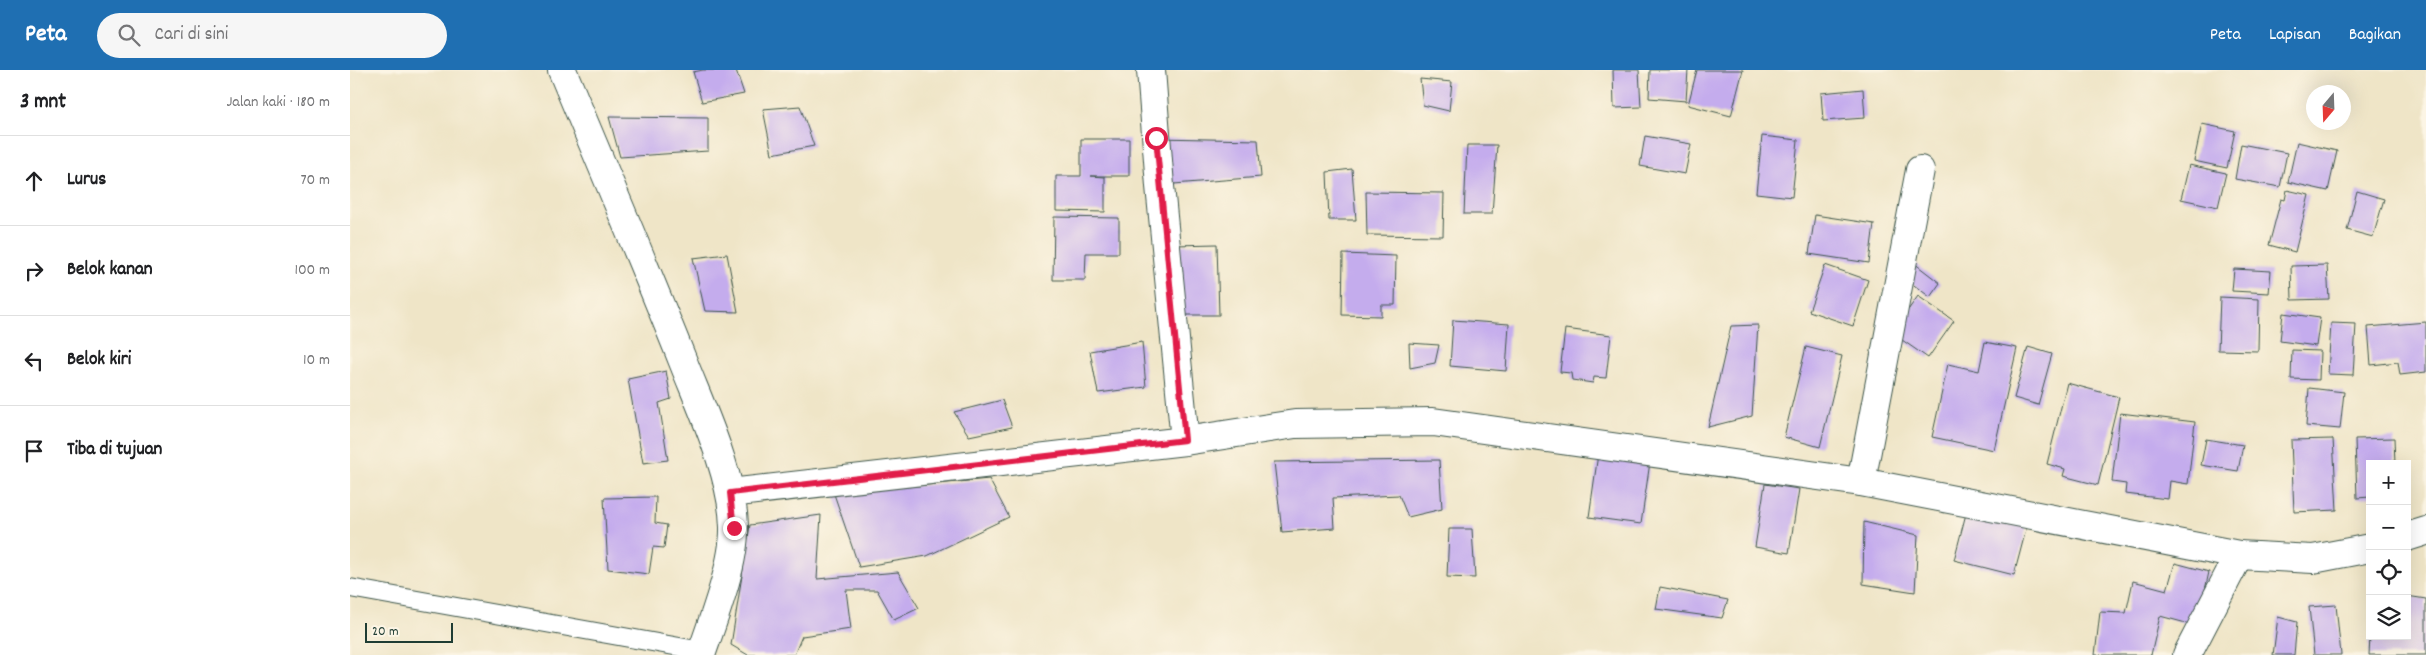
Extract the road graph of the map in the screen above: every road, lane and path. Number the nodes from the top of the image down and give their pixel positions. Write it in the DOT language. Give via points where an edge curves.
graph roads {
  1 [pos="562,70"];
  2 [pos="1151,70"];
  3 [pos="1920,170"];
  4 [pos="1185,440"];
  5 [pos="1861,482"];
  6 [pos="730,493"];
  7 [pos="2426,531"];
  8 [pos="2411,536"];
  9 [pos="2366,549"];
  10 [pos="2239,555"];
  11 [pos="350,588"];
  12 [pos="702,653"];
  13 [pos="2187,655"];
  1 -- 6 [label="street" via="705,416"];
  2 -- 4 [label="street"];
  3 -- 5 [label="street"];
  4 -- 5 [label="street" via="1295,424 1433,422"];
  4 -- 6 [label="street"];
  5 -- 10 [label="street"];
  6 -- 12 [label="street" via="734,528 730,560"];
  7 -- 8 [label="street"];
  9 -- 10 [label="street" via="2313,559"];
  10 -- 13 [label="street"];
  11 -- 12 [label="lane"];
}
